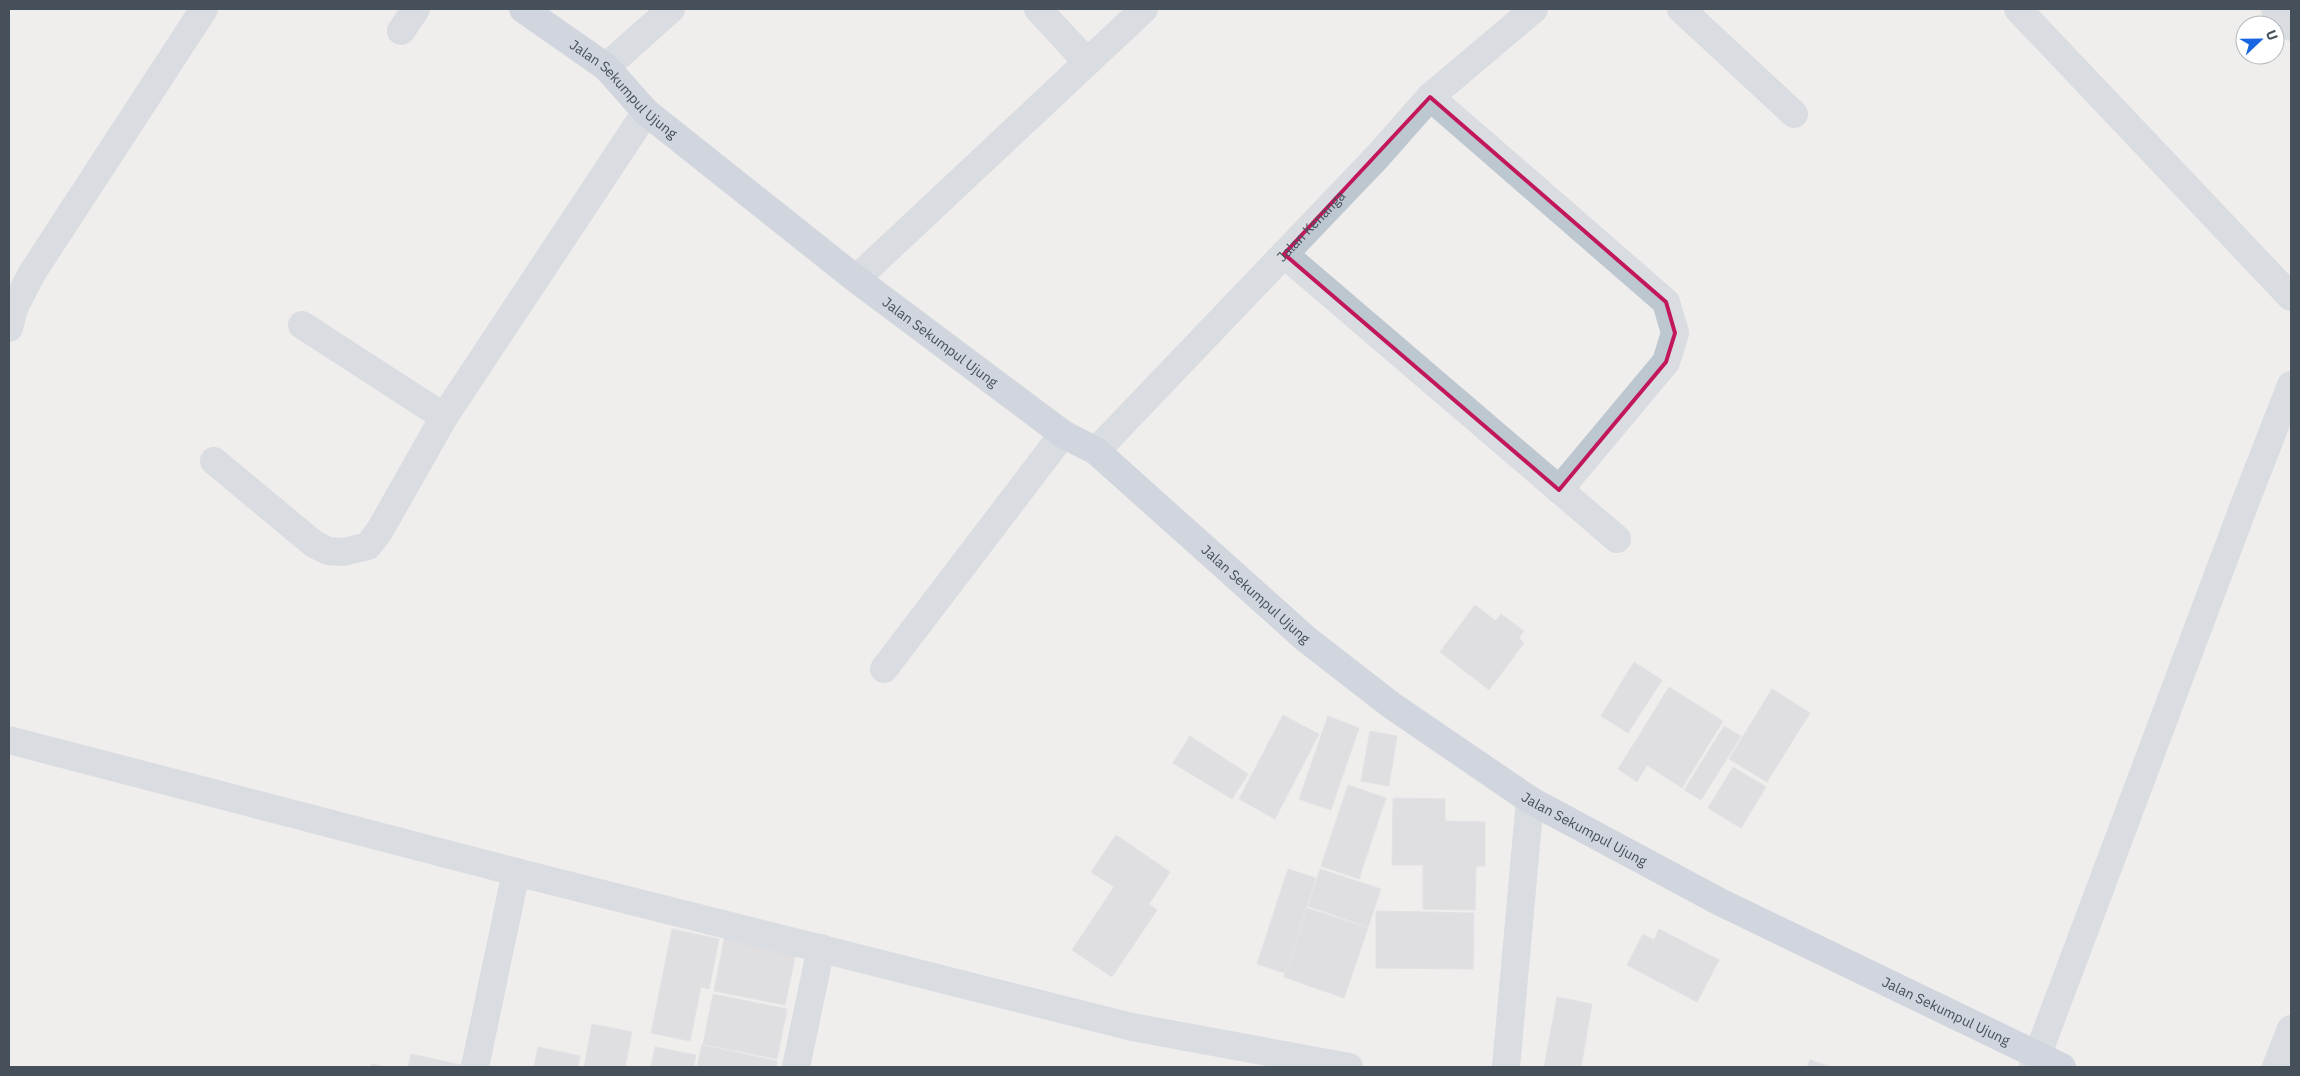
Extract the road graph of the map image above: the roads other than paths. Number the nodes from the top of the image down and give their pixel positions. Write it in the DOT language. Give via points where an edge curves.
graph roads {
  1 [pos="204,9"];
  2 [pos="416,9"];
  3 [pos="523,9"];
  4 [pos="671,9"];
  5 [pos="1038,9"];
  6 [pos="1144,9"];
  7 [pos="1534,9"];
  8 [pos="1681,9"];
  9 [pos="2018,9"];
  10 [pos="2275,9"];
  11 [pos="2291,27"];
  12 [pos="401,31"];
  13 [pos="1087,62"];
  14 [pos="606,67"];
  15 [pos="1430,97"];
  16 [pos="646,112"];
  17 [pos="1794,114"];
  18 [pos="1284,254"];
  19 [pos="856,278"];
  20 [pos="2291,297"];
  21 [pos="302,325"];
  22 [pos="9,328"];
  23 [pos="2291,386"];
  24 [pos="444,416"];
  25 [pos="1063,434"];
  26 [pos="1096,451"];
  27 [pos="214,461"];
  28 [pos="1559,490"];
  29 [pos="1617,539"];
  30 [pos="884,668"];
  31 [pos="9,740"];
  32 [pos="1530,800"];
  33 [pos="516,872"];
  34 [pos="821,948"];
  35 [pos="2291,1029"];
  36 [pos="2035,1061"];
  37 [pos="475,1067"];
  38 [pos="796,1067"];
  39 [pos="1349,1067"];
  40 [pos="1506,1067"];
  41 [pos="2062,1067"];
  42 [pos="2276,1067"];
  1 -- 22 [label="street" via="32,273 14,308"];
  2 -- 12 [label="street"];
  3 -- 14 [label="main road, Jalan Sekumpul Ujung"];
  4 -- 14 [label="street"];
  5 -- 13 [label="street"];
  6 -- 13 [label="street"];
  7 -- 15 [label="street, Jalan Kenanga"];
  8 -- 17 [label="street"];
  9 -- 20 [label="street"];
  10 -- 11 [label="street"];
  13 -- 19 [label="street"];
  14 -- 16 [label="main road, Jalan Sekumpul Ujung"];
  15 -- 18 [label="street, Jalan Kenanga"];
  15 -- 28 [label="street" via="1666,302 1675,333 1666,362"];
  16 -- 19 [label="main road, Jalan Sekumpul Ujung"];
  16 -- 24 [label="street"];
  18 -- 26 [label="street, Jalan Kenanga"];
  18 -- 28 [label="street"];
  19 -- 25 [label="main road, Jalan Sekumpul Ujung"];
  21 -- 24 [label="street"];
  23 -- 36 [label="street"];
  24 -- 27 [label="street" via="380,530 368,546 344,552 328,551 314,544"];
  25 -- 26 [label="main road, Jalan Sekumpul Ujung"];
  25 -- 30 [label="street"];
  26 -- 32 [label="main road, Jalan Sekumpul Ujung" via="1306,639 1391,705"];
  28 -- 29 [label="street"];
  31 -- 33 [label="street"];
  32 -- 36 [label="main road, Jalan Sekumpul Ujung" via="1720,902"];
  32 -- 40 [label="street"];
  33 -- 34 [label="street"];
  33 -- 37 [label="street"];
  34 -- 38 [label="street"];
  34 -- 39 [label="street" via="1132,1026"];
  35 -- 42 [label="street"];
  36 -- 41 [label="main road, Jalan Sekumpul Ujung"];
}
